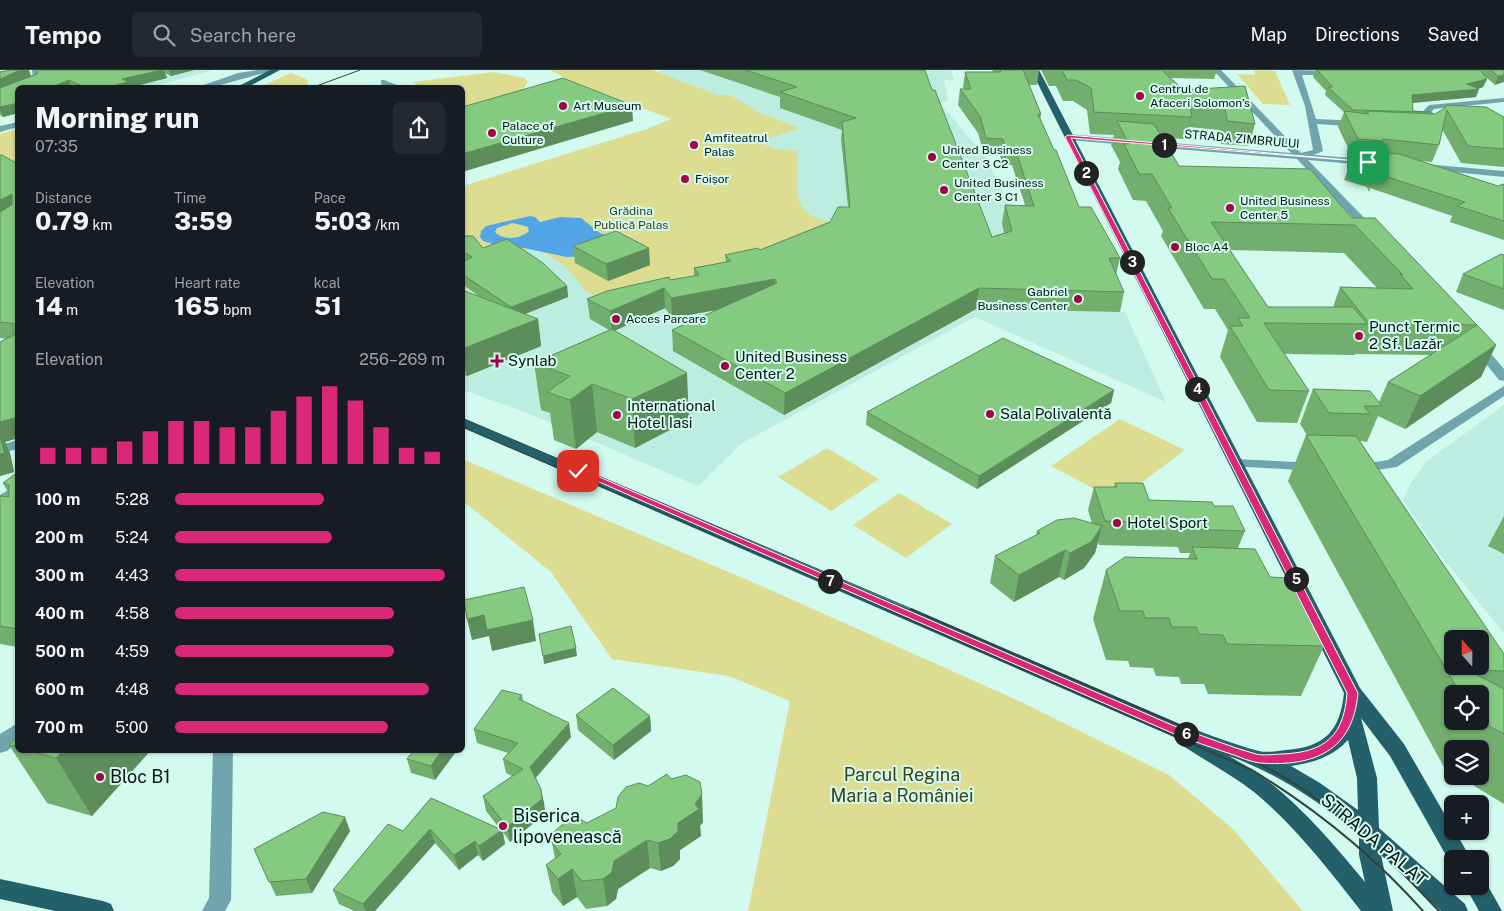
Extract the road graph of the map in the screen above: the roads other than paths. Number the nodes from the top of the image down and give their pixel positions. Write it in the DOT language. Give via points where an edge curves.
graph roads {
  1 [pos="36,70"];
  2 [pos="272,70"];
  3 [pos="276,70"];
  4 [pos="1035,70"];
  5 [pos="1217,70"];
  6 [pos="1296,71"];
  7 [pos="1348,73"];
  8 [pos="384,82"];
  9 [pos="25,85"];
  10 [pos="209,85"];
  11 [pos="245,85"];
  12 [pos="390,85"];
  13 [pos="15,89"];
  14 [pos="9,91"];
  15 [pos="1504,100"];
  16 [pos="1313,121"];
  17 [pos="1370,124"];
  18 [pos="15,125"];
  19 [pos="1418,127"];
  20 [pos="0,129"];
  21 [pos="1068,137"];
  22 [pos="1299,156"];
  23 [pos="1387,164"];
  24 [pos="1416,166"];
  25 [pos="1504,174"];
  26 [pos="1377,238"];
  27 [pos="1466,333"];
  28 [pos="1504,377"];
  29 [pos="1504,390"];
  30 [pos="465,423"];
  31 [pos="15,445"];
  32 [pos="0,449"];
  33 [pos="1236,463"];
  34 [pos="15,490"];
  35 [pos="15,509"];
  36 [pos="1352,693"];
  37 [pos="1351,714"];
  38 [pos="1175,730"];
  39 [pos="15,732"];
  40 [pos="0,745"];
  41 [pos="223,753"];
  42 [pos="1258,759"];
  43 [pos="1368,830"];
  44 [pos="1455,850"];
  45 [pos="0,890"];
  46 [pos="1481,895"];
  47 [pos="103,911"];
  48 [pos="213,911"];
  49 [pos="1374,911"];
  50 [pos="1382,911"];
  51 [pos="1457,911"];
  52 [pos="1491,911"];
  1 -- 9 [label="street" via="37,80"];
  2 -- 10 [label="street"];
  3 -- 11 [label="main road"];
  4 -- 21 [label="main road"];
  5 -- 22 [label="street"];
  6 -- 7 [label="street"];
  6 -- 16 [label="street"];
  8 -- 12 [label="street"];
  13 -- 14 [label="street"];
  15 -- 19 [label="street" via="1432,106 1428,110 1434,123"];
  16 -- 17 [label="street"];
  16 -- 22 [label="street" via="1318,152"];
  18 -- 20 [label="street"];
  21 -- 22 [label="street, STRADA ZIMBRULUI"];
  21 -- 33 [label="main road"];
  22 -- 23 [label="street, STRADA ZIMBRULUI"];
  22 -- 26 [label="street"];
  24 -- 25 [label="street"];
  27 -- 28 [label="street"];
  29 -- 33 [label="street" via="1392,464 1359,469"];
  30 -- 38 [label="main road, STRADA PALAT"];
  31 -- 32 [label="street"];
  33 -- 36 [label="main road"];
  34 -- 35 [label="street" via="0,506"];
  36 -- 37 [label="main road"];
  36 -- 44 [label="main road" via="1397,750"];
  37 -- 42 [label="main road" via="1340,736 1321,750 1306,757"];
  37 -- 43 [label="main road" via="1367,778"];
  38 -- 42 [label="main road, STRADA PALAT"];
  38 -- 49 [label="main road, STRADA PALAT" via="1286,808 1329,854"];
  39 -- 40 [label="street"];
  41 -- 48 [label="street" via="220,900"];
  42 -- 43 [label="main road, STRADA PALAT" via="1295,778"];
  43 -- 50 [label="main road"];
  43 -- 51 [label="main road, STRADA PALAT"];
  45 -- 47 [label="main road"];
  46 -- 52 [label="main road"];
}
